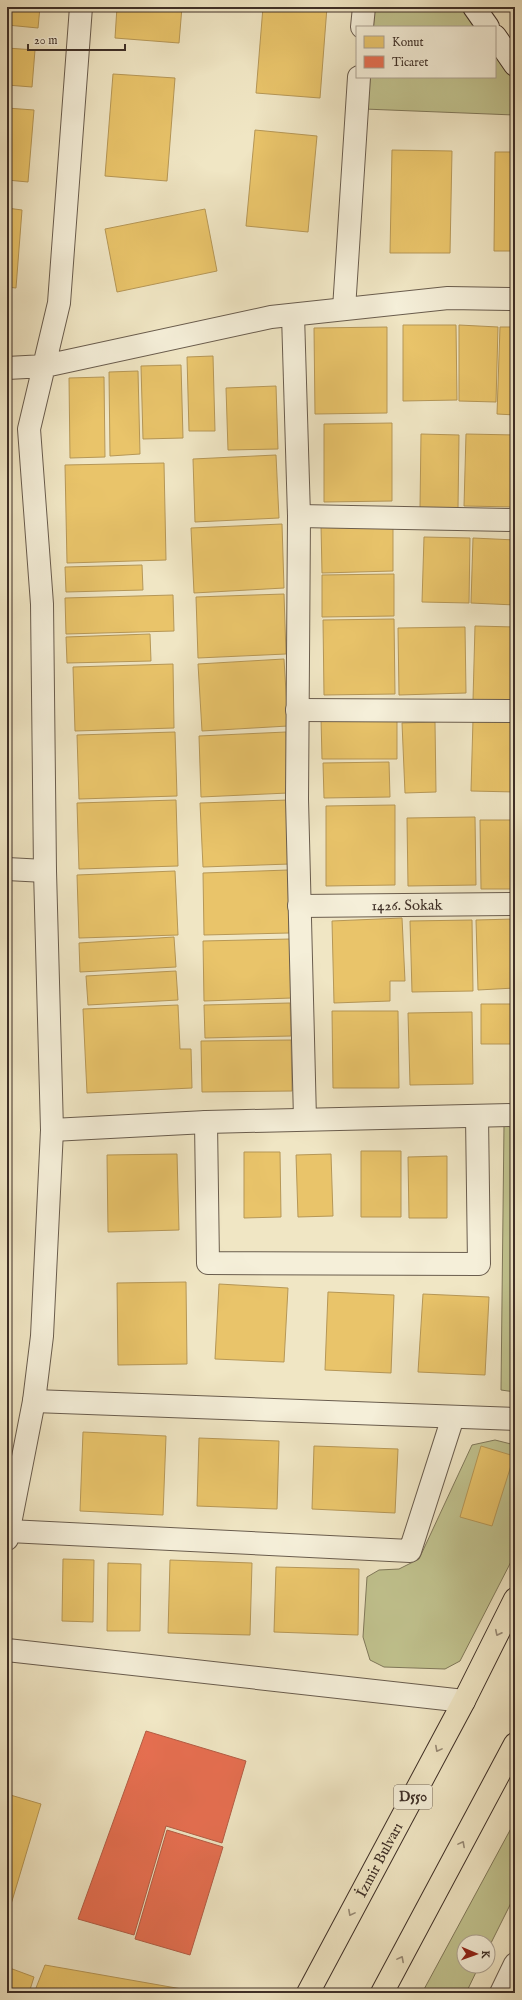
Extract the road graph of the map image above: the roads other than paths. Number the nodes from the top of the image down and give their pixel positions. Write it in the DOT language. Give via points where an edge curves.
graph roads {
  1 [pos="81,7"];
  2 [pos="364,7"];
  3 [pos="474,7"];
  4 [pos="362,26"];
  5 [pos="487,26"];
  6 [pos="496,37"];
  7 [pos="515,65"];
  8 [pos="359,78"];
  9 [pos="515,299"];
  10 [pos="344,309"];
  11 [pos="293,315"];
  12 [pos="45,366"];
  13 [pos="7,368"];
  14 [pos="299,516"];
  15 [pos="515,520"];
  16 [pos="297,710"];
  17 [pos="515,711"];
  18 [pos="7,869"];
  19 [pos="45,871"];
  20 [pos="515,904"];
  21 [pos="299,906"];
  22 [pos="515,1115"];
  23 [pos="477,1116"];
  24 [pos="305,1119"];
  25 [pos="206,1122"];
  26 [pos="52,1130"];
  27 [pos="34,1401"];
  28 [pos="453,1417"];
  29 [pos="515,1419"];
  30 [pos="8,1533"];
  31 [pos="515,1599"];
  32 [pos="7,1650"];
  33 [pos="464,1701"];
  34 [pos="515,1744"];
  35 [pos="515,1964"];
  36 [pos="308,1993"];
  37 [pos="382,1993"];
  38 [pos="501,1993"];
  1 -- 12 [label="street" via="59,303"];
  2 -- 4 [label="street"];
  3 -- 5 [label="street"];
  6 -- 7 [label="street"];
  8 -- 10 [label="street"];
  9 -- 10 [label="street" via="448,298"];
  10 -- 11 [label="street"];
  11 -- 12 [label="street" via="270,317"];
  11 -- 14 [label="street"];
  12 -- 13 [label="street"];
  12 -- 19 [label="street" via="30,429 42,604"];
  14 -- 15 [label="street"];
  14 -- 16 [label="street"];
  16 -- 17 [label="street"];
  16 -- 21 [label="street"];
  18 -- 19 [label="street"];
  19 -- 26 [label="street"];
  20 -- 21 [label="street, 1426. Sokak"];
  21 -- 24 [label="street"];
  22 -- 23 [label="street"];
  23 -- 24 [label="street"];
  23 -- 25 [label="street" via="479,1264 208,1263"];
  24 -- 25 [label="street"];
  25 -- 26 [label="street"];
  26 -- 27 [label="street" via="42,1336"];
  27 -- 28 [label="street"];
  27 -- 30 [label="street"];
  28 -- 29 [label="street"];
  28 -- 30 [label="street" via="410,1551"];
  31 -- 33 [label="highway, İzmir Bulvarı / D550, one-way"];
  32 -- 33 [label="street"];
  33 -- 36 [label="highway, İzmir Bulvarı / D550, one-way"];
  37 -- 34 [label="highway, one-way"];
  35 -- 38 [label="street"];
}
